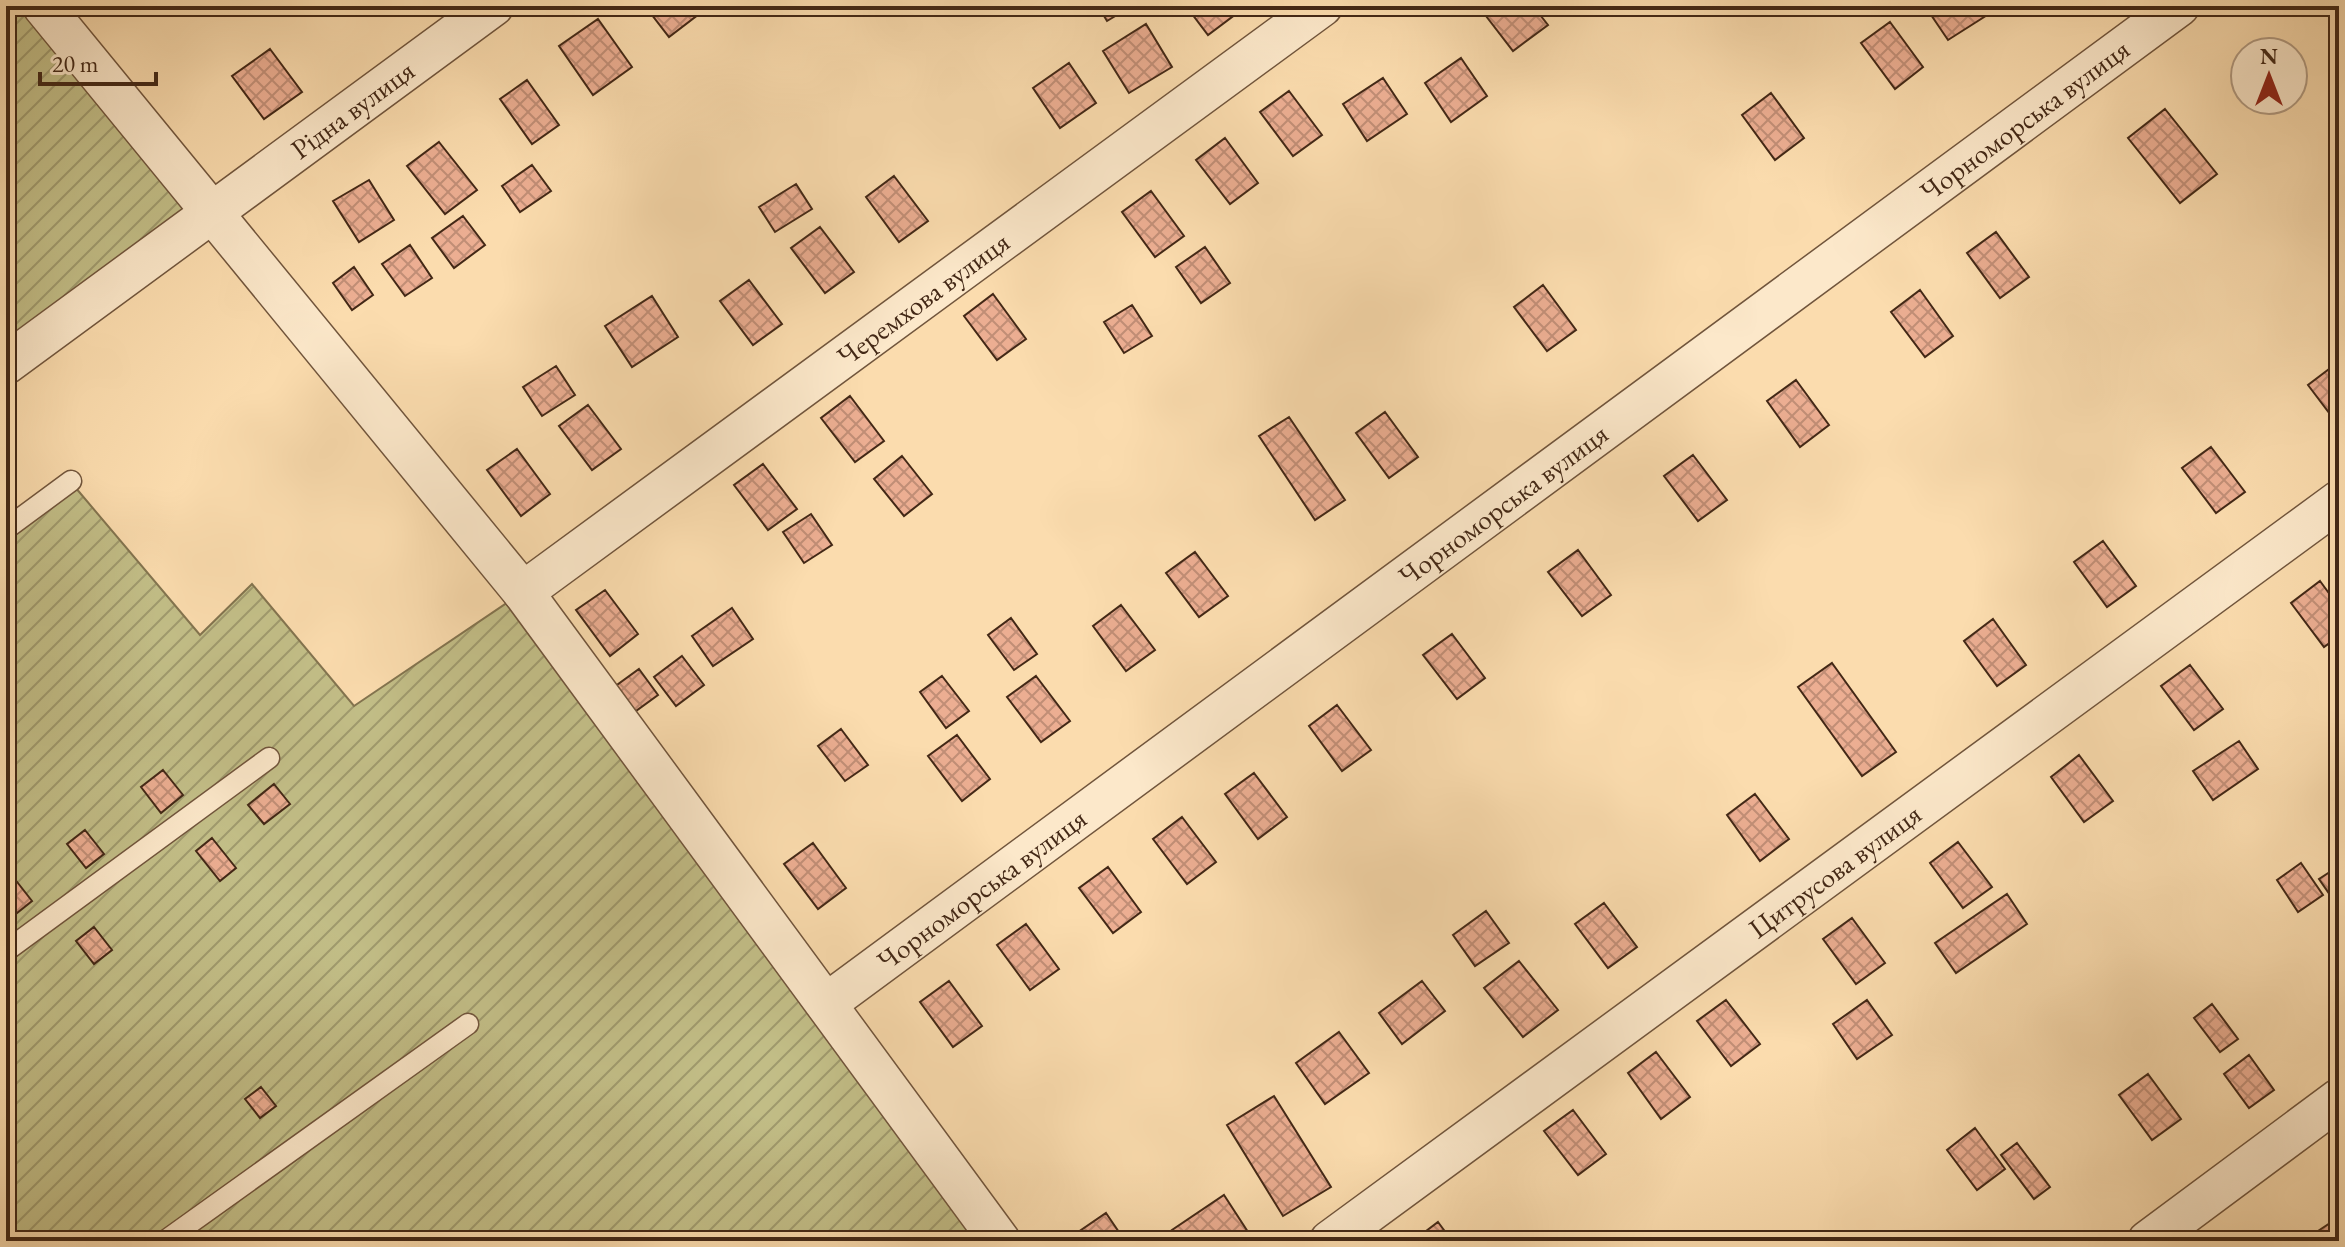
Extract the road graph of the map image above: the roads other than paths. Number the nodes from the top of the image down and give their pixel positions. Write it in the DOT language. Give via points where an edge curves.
graph roads {
  1 [pos="43,6"];
  2 [pos="493,6"];
  3 [pos="1322,6"];
  4 [pos="2179,6"];
  5 [pos="212,212"];
  6 [pos="6,364"];
  7 [pos="71,481"];
  8 [pos="2339,501"];
  9 [pos="6,529"];
  10 [pos="523,592"];
  11 [pos="269,758"];
  12 [pos="6,951"];
  13 [pos="827,1003"];
  14 [pos="468,1024"];
  15 [pos="2339,1099"];
  16 [pos="165,1241"];
  17 [pos="1000,1241"];
  18 [pos="1330,1241"];
  19 [pos="2148,1241"];
  1 -- 5 [label="street"];
  2 -- 5 [label="street, Рідна вулиця"];
  3 -- 10 [label="street, Черемхова вулиця"];
  4 -- 13 [label="street, Чорноморська вулиця"];
  5 -- 6 [label="street, Рідна вулиця"];
  5 -- 10 [label="street"];
  7 -- 9 [label="lane"];
  8 -- 18 [label="street, Цитрусова вулиця"];
  10 -- 13 [label="street"];
  11 -- 12 [label="lane"];
  13 -- 17 [label="street"];
  14 -- 16 [label="lane"];
  15 -- 19 [label="street"];
}
